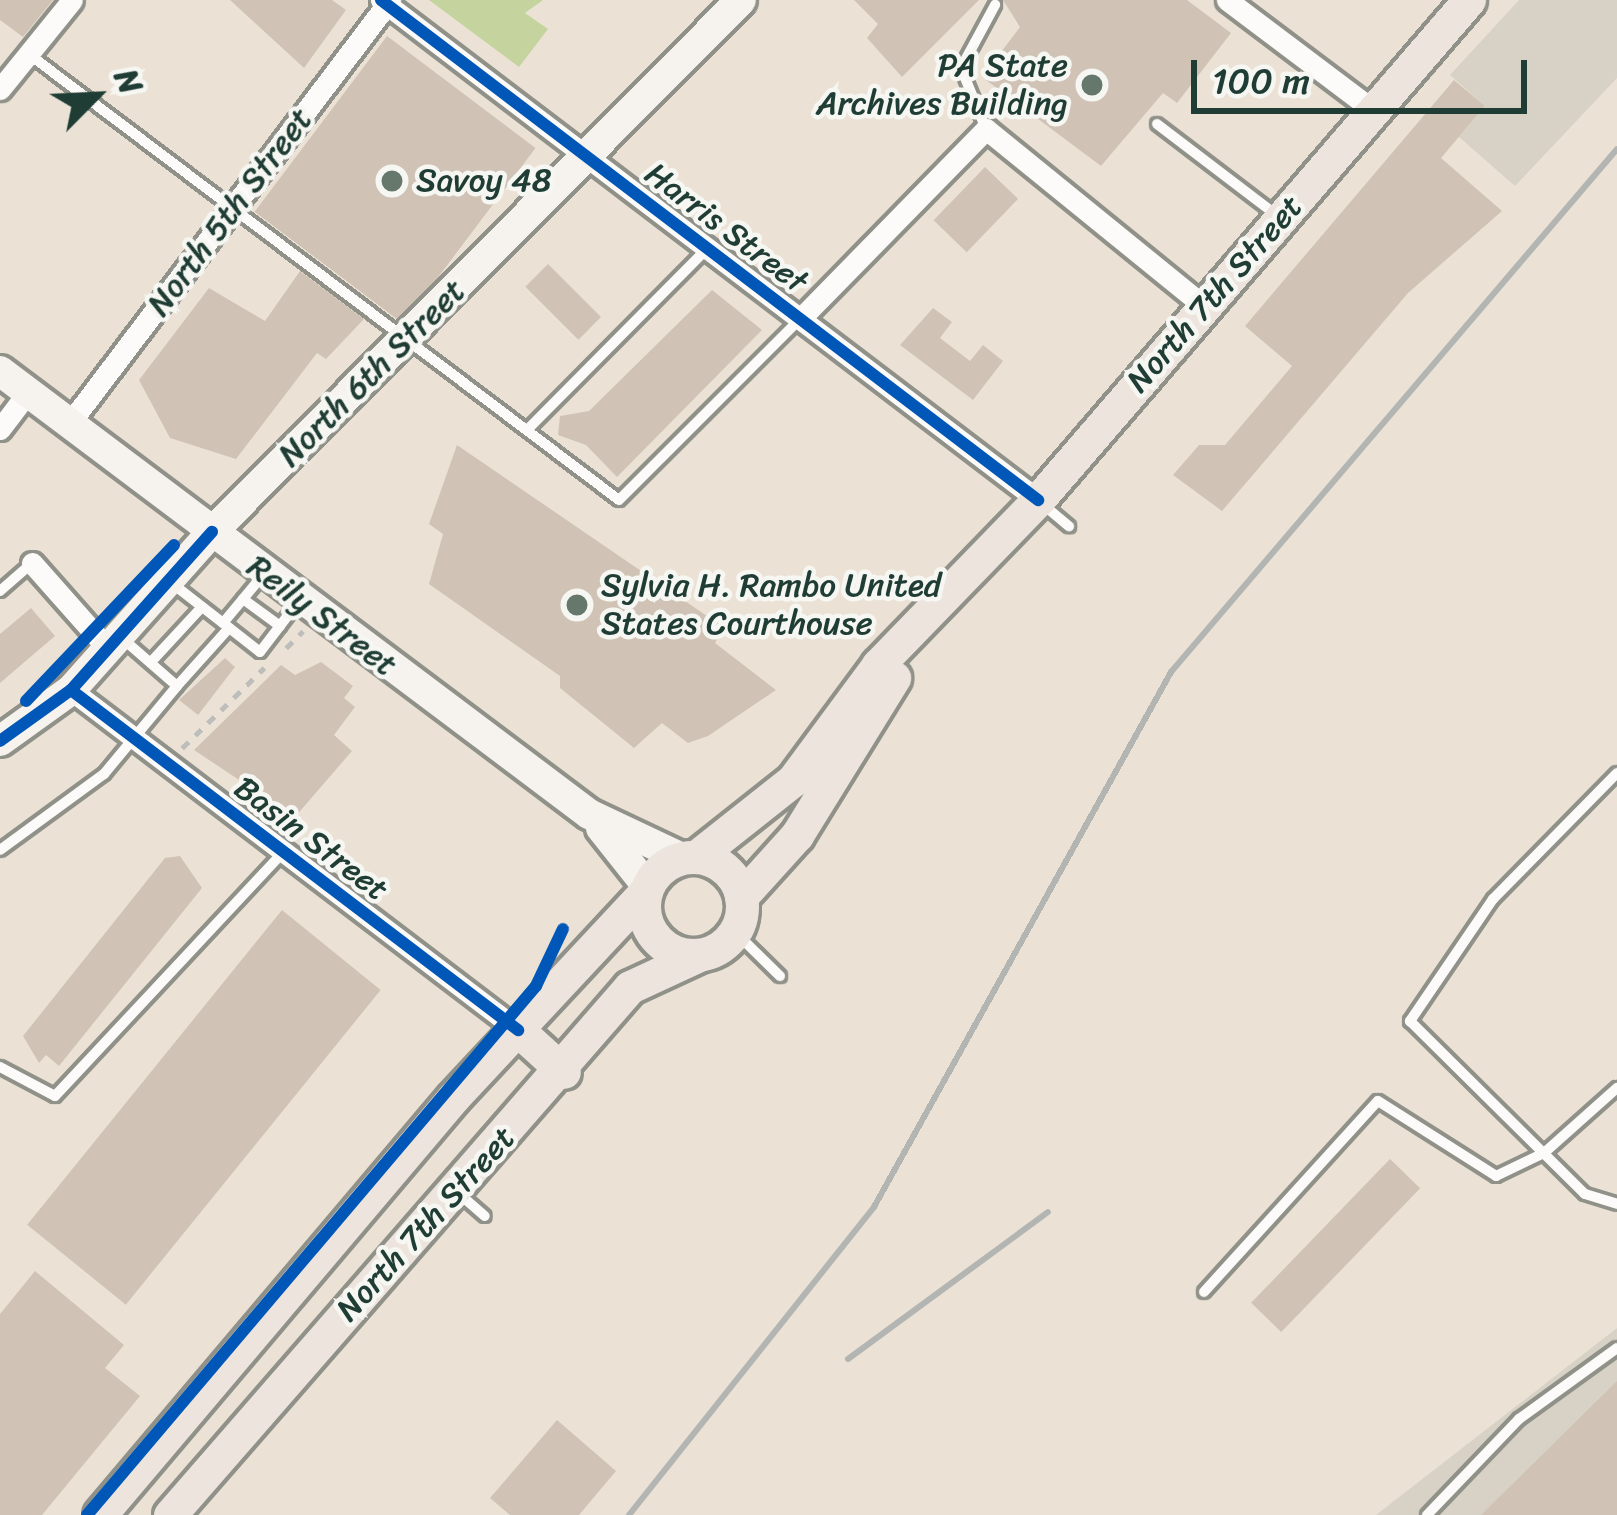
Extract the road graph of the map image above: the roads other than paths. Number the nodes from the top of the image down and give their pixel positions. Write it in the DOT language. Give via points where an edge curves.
graph roads {
  1 [pos="72,0"];
  2 [pos="741,0"];
  3 [pos="1227,0"];
  4 [pos="1468,0"];
  5 [pos="386,1"];
  6 [pos="995,5"];
  7 [pos="30,56"];
  8 [pos="0,89"];
  9 [pos="1373,110"];
  10 [pos="1157,124"];
  11 [pos="986,129"];
  12 [pos="587,157"];
  13 [pos="234,206"];
  14 [pos="1280,219"];
  15 [pos="708,248"];
  16 [pos="1205,307"];
  17 [pos="800,319"];
  18 [pos="408,340"];
  19 [pos="0,371"];
  20 [pos="28,392"];
  21 [pos="69,424"];
  22 [pos="0,429"];
  23 [pos="527,430"];
  24 [pos="1037,500"];
  25 [pos="1069,526"];
  26 [pos="212,532"];
  27 [pos="32,563"];
  28 [pos="265,573"];
  29 [pos="169,581"];
  30 [pos="957,585"];
  31 [pos="0,591"];
  32 [pos="243,598"];
  33 [pos="202,607"];
  34 [pos="310,607"];
  35 [pos="226,625"];
  36 [pos="280,626"];
  37 [pos="114,642"];
  38 [pos="151,662"];
  39 [pos="177,686"];
  40 [pos="71,690"];
  41 [pos="132,736"];
  42 [pos="0,741"];
  43 [pos="1617,773"];
  44 [pos="589,814"];
  45 [pos="0,850"];
  46 [pos="283,852"];
  47 [pos="689,857"];
  48 [pos="646,889"];
  49 [pos="742,897"];
  50 [pos="736,932"];
  51 [pos="697,956"];
  52 [pos="780,976"];
  53 [pos="518,1030"];
  54 [pos="0,1067"];
  55 [pos="564,1072"];
  56 [pos="1617,1088"];
  57 [pos="1544,1153"];
  58 [pos="456,1191"];
  59 [pos="1617,1204"];
  60 [pos="485,1216"];
  61 [pos="1204,1292"];
  62 [pos="1617,1348"];
  63 [pos="100,1515"];
  64 [pos="170,1515"];
  65 [pos="1427,1515"];
  1 -- 7 [label="street"];
  2 -- 12 [label="main road, North 6th Street"];
  3 -- 9 [label="street"];
  4 -- 9 [label="main road, North 7th Street"];
  5 -- 12 [label="street, Harris Street"];
  5 -- 13 [label="street, North 5th Street"];
  6 -- 11 [label="lane" via="962,55"];
  7 -- 8 [label="street"];
  7 -- 13 [label="lane"];
  9 -- 14 [label="main road, North 7th Street"];
  10 -- 14 [label="lane"];
  11 -- 16 [label="street"];
  11 -- 17 [label="street"];
  12 -- 15 [label="street, Harris Street"];
  12 -- 18 [label="main road, North 6th Street"];
  13 -- 18 [label="lane"];
  13 -- 21 [label="street, North 5th Street"];
  14 -- 16 [label="main road, North 7th Street"];
  15 -- 17 [label="street, Harris Street"];
  15 -- 23 [label="lane"];
  16 -- 24 [label="main road, North 7th Street"];
  17 -- 23 [label="lane" via="620,500"];
  17 -- 24 [label="street, Harris Street"];
  18 -- 23 [label="lane"];
  18 -- 26 [label="main road, North 6th Street"];
  19 -- 20 [label="main road, Reily Street"];
  20 -- 21 [label="main road, Reily Street"];
  20 -- 22 [label="street"];
  21 -- 26 [label="main road, Reily Street"];
  24 -- 25 [label="lane"];
  24 -- 30 [label="main road, North 7th Street"];
  26 -- 28 [label="main road, Reily Street"];
  26 -- 29 [label="main road, North 6th Street"];
  27 -- 31 [label="lane"];
  27 -- 37 [label="street"];
  28 -- 32 [label="lane"];
  28 -- 34 [label="main road, Reily Street"];
  29 -- 33 [label="lane"];
  29 -- 37 [label="main road, North 6th Street"];
  30 -- 47 [label="main road, North 7th Street" via="764,810"];
  30 -- 49 [label="main road, North 7th Street" via="796,835"];
  32 -- 35 [label="lane"];
  32 -- 36 [label="lane"];
  33 -- 35 [label="lane"];
  33 -- 38 [label="lane"];
  34 -- 36 [label="lane"];
  34 -- 44 [label="main road, Reily Street"];
  35 -- 36 [label="lane" via="260,652"];
  35 -- 39 [label="lane"];
  37 -- 38 [label="lane"];
  37 -- 40 [label="main road, North 6th Street"];
  38 -- 39 [label="lane"];
  39 -- 41 [label="lane"];
  40 -- 41 [label="street, Basin Street"];
  40 -- 42 [label="main road, North 6th Street"];
  41 -- 45 [label="lane" via="104,775"];
  41 -- 46 [label="street, Basin Street"];
  43 -- 57 [label="lane" via="1493,899 1410,1021"];
  44 -- 47 [label="main road, Reily Street"];
  44 -- 48 [label="main road, Reily Street"];
  46 -- 53 [label="street, Basin Street"];
  46 -- 54 [label="lane" via="55,1096"];
  47 -- 48 [label="main road, North 7th Street"];
  47 -- 49 [label="main road" via="726,869"];
  48 -- 51 [label="main road" via="654,938"];
  48 -- 53 [label="main road, North 7th Street"];
  49 -- 50 [label="main road"];
  50 -- 51 [label="main road, North 7th Street"];
  50 -- 52 [label="lane"];
  51 -- 55 [label="main road, North 7th Street" via="630,987"];
  53 -- 55 [label="main road"];
  53 -- 63 [label="main road, North 7th Street"];
  55 -- 58 [label="main road, North 7th Street"];
  56 -- 57 [label="lane"];
  57 -- 59 [label="lane" via="1585,1194"];
  57 -- 61 [label="lane" via="1496,1176 1378,1101"];
  58 -- 60 [label="lane"];
  58 -- 64 [label="main road, North 7th Street"];
  62 -- 65 [label="lane" via="1519,1419"];
}
